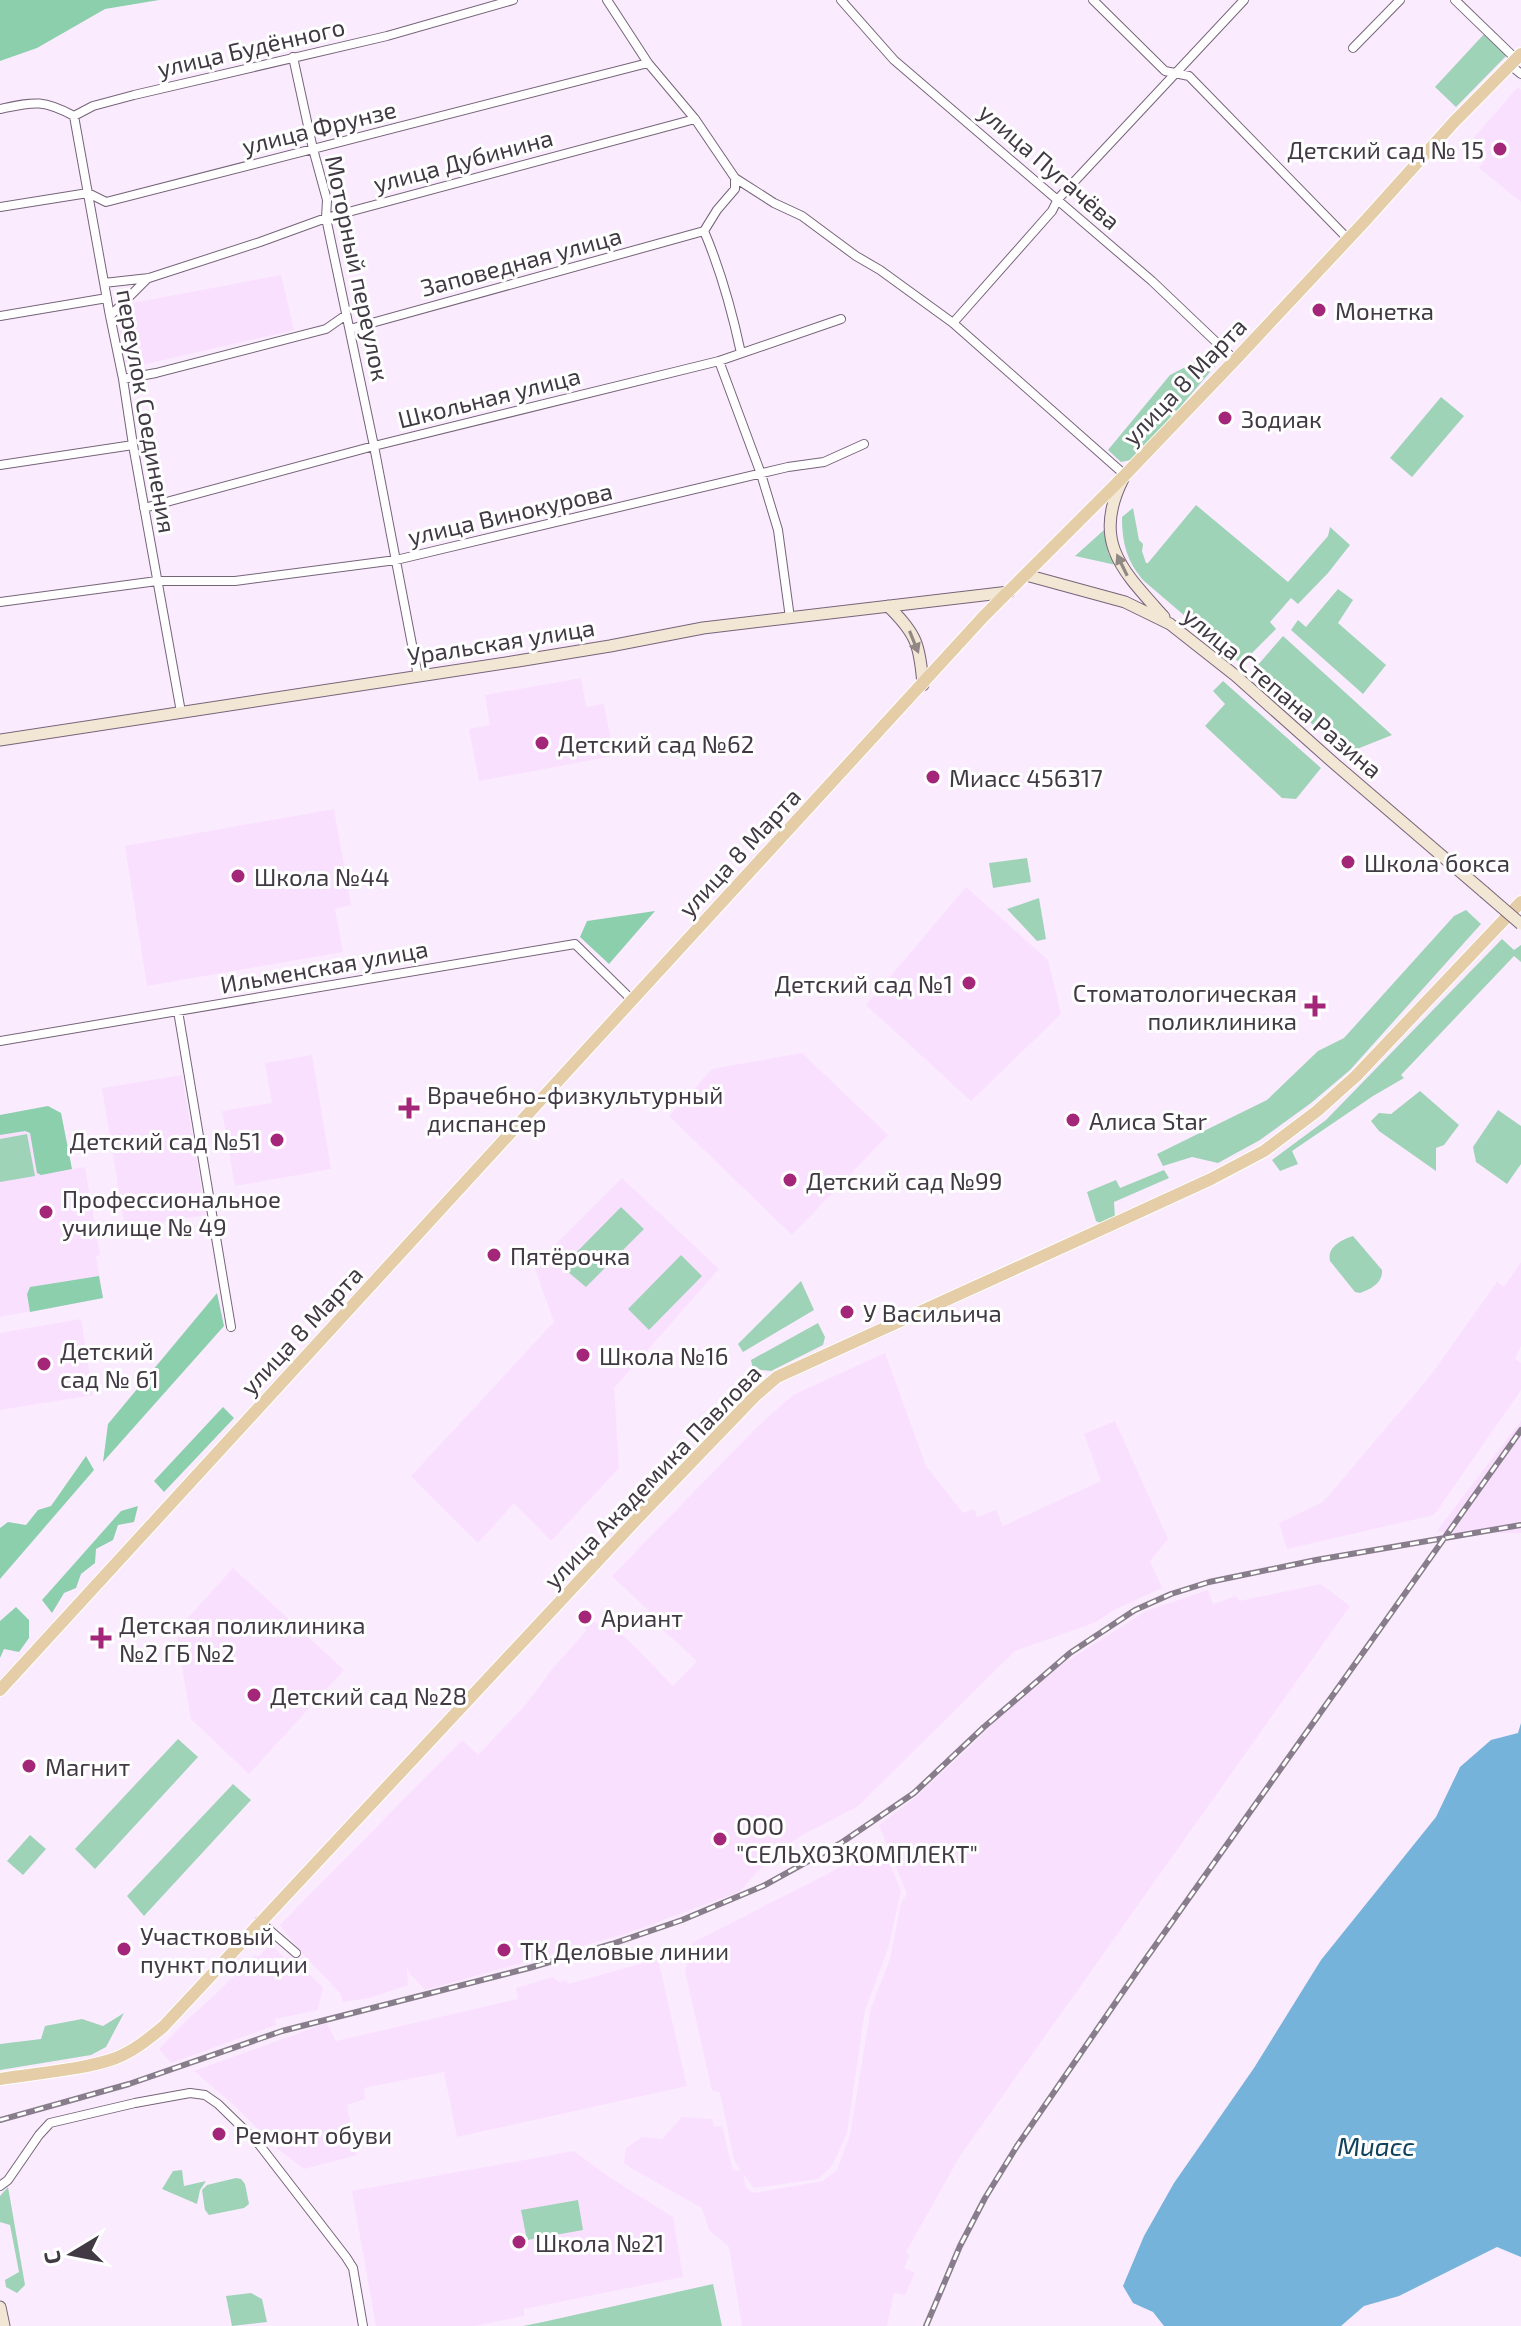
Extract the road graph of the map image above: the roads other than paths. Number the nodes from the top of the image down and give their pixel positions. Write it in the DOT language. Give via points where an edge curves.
graph roads {
  1 [pos="513,0"];
  2 [pos="607,0"];
  3 [pos="841,0"];
  4 [pos="1093,0"];
  5 [pos="1244,0"];
  6 [pos="1400,0"];
  7 [pos="1455,0"];
  8 [pos="1353,48"];
  9 [pos="293,57"];
  10 [pos="1516,60"];
  11 [pos="648,63"];
  12 [pos="1175,73"];
  13 [pos="1521,74"];
  14 [pos="0,109"];
  15 [pos="74,116"];
  16 [pos="695,119"];
  17 [pos="313,149"];
  18 [pos="735,178"];
  19 [pos="88,193"];
  20 [pos="1058,199"];
  21 [pos="0,207"];
  22 [pos="326,218"];
  23 [pos="704,231"];
  24 [pos="1348,239"];
  25 [pos="149,278"];
  26 [pos="104,283"];
  27 [pos="107,298"];
  28 [pos="346,315"];
  29 [pos="0,316"];
  30 [pos="110,316"];
  31 [pos="841,319"];
  32 [pos="953,323"];
  33 [pos="350,329"];
  34 [pos="741,353"];
  35 [pos="1235,360"];
  36 [pos="719,361"];
  37 [pos="123,379"];
  38 [pos="864,444"];
  39 [pos="133,445"];
  40 [pos="374,446"];
  41 [pos="0,465"];
  42 [pos="761,474"];
  43 [pos="1125,475"];
  44 [pos="144,508"];
  45 [pos="396,560"];
  46 [pos="1026,575"];
  47 [pos="157,581"];
  48 [pos="1009,592"];
  49 [pos="0,602"];
  50 [pos="888,606"];
  51 [pos="790,618"];
  52 [pos="1170,624"];
  53 [pos="418,676"];
  54 [pos="923,685"];
  55 [pos="181,712"];
  56 [pos="0,740"];
  57 [pos="1521,902"];
  58 [pos="1521,924"];
  59 [pos="632,1000"];
  60 [pos="178,1011"];
  61 [pos="0,1041"];
  62 [pos="231,1327"];
  63 [pos="0,1690"];
  64 [pos="259,1921"];
  65 [pos="296,1953"];
  66 [pos="0,2079"];
  67 [pos="0,2186"];
  68 [pos="0,2307"];
  69 [pos="4,2326"];
  70 [pos="363,2326"];
  1 -- 9 [label="street, улица Будённого"];
  2 -- 11 [label="street"];
  3 -- 20 [label="street, улица Пугачёва" via="894,60"];
  4 -- 12 [label="street" via="1165,71"];
  5 -- 12 [label="street"];
  6 -- 8 [label="street"];
  7 -- 10 [label="street"];
  9 -- 15 [label="street, улица Будённого" via="93,106"];
  9 -- 17 [label="street, Моторный переулок"];
  10 -- 13 [label="street"];
  10 -- 24 [label="main road, улица 8 Марта"];
  11 -- 16 [label="street"];
  11 -- 17 [label="street, улица Фрунзе"];
  12 -- 20 [label="street"];
  12 -- 24 [label="street" via="1189,76"];
  14 -- 15 [label="street" via="37,101"];
  15 -- 19 [label="street, переулок Соединения"];
  16 -- 18 [label="street"];
  16 -- 22 [label="street, улица Дубинина"];
  17 -- 19 [label="street, улица Фрунзе" via="106,202"];
  17 -- 22 [label="street, Моторный переулок" via="327,200"];
  18 -- 23 [label="street" via="735,189"];
  18 -- 32 [label="street" via="802,216"];
  19 -- 21 [label="street, улица Фрунзе"];
  19 -- 26 [label="street, переулок Соединения"];
  20 -- 32 [label="street"];
  20 -- 35 [label="street, улица Пугачёва"];
  22 -- 25 [label="street, улица Дубинина"];
  22 -- 28 [label="street, Моторный переулок"];
  23 -- 33 [label="street, Заповедная улица"];
  23 -- 34 [label="street"];
  24 -- 35 [label="main road, улица 8 Марта"];
  25 -- 26 [label="street, улица Дубинина"];
  25 -- 30 [label="street"];
  26 -- 27 [label="street, переулок Соединения"];
  27 -- 29 [label="street"];
  27 -- 30 [label="street, переулок Соединения"];
  28 -- 33 [label="street, Моторный переулок"];
  28 -- 37 [label="street" via="326,329"];
  30 -- 37 [label="street, переулок Соединения"];
  31 -- 34 [label="street, Школьная улица"];
  32 -- 43 [label="street"];
  33 -- 40 [label="street, Моторный переулок"];
  34 -- 36 [label="street, Школьная улица"];
  35 -- 43 [label="main road, улица 8 Марта"];
  36 -- 40 [label="street, Школьная улица"];
  36 -- 42 [label="street"];
  37 -- 39 [label="street, переулок Соединения"];
  38 -- 42 [label="street, улица Винокурова" via="824,462"];
  39 -- 41 [label="street"];
  39 -- 44 [label="street, переулок Соединения"];
  40 -- 44 [label="street, Школьная улица"];
  40 -- 45 [label="street, Моторный переулок"];
  42 -- 45 [label="street, улица Винокурова"];
  42 -- 51 [label="street" via="778,530"];
  43 -- 46 [label="main road, улица 8 Марта"];
  52 -- 43 [label="street, one-way" via="1125,573 1115,549 1110,520"];
  44 -- 47 [label="street, переулок Соединения"];
  45 -- 47 [label="street, улица Винокурова" via="235,581"];
  45 -- 53 [label="street, Моторный переулок"];
  46 -- 48 [label="main road, улица 8 Марта"];
  46 -- 52 [label="street, улица Степана Разина" via="1125,602"];
  47 -- 49 [label="street, улица Винокурова"];
  47 -- 55 [label="street, переулок Соединения"];
  48 -- 50 [label="street, Уральская улица"];
  48 -- 54 [label="main road, улица 8 Марта"];
  50 -- 51 [label="street, Уральская улица"];
  50 -- 54 [label="street, one-way" via="917,640"];
  51 -- 53 [label="street, Уральская улица"];
  52 -- 58 [label="street, улица Степана Разина, bridge"];
  53 -- 55 [label="street, Уральская улица"];
  54 -- 59 [label="main road, улица 8 Марта"];
  55 -- 56 [label="street, Уральская улица"];
  57 -- 64 [label="main road, улица Академика Павлова" via="1356,1076 1264,1151 777,1377 717,1434"];
  59 -- 60 [label="street, Ильменская улица" via="575,944"];
  59 -- 63 [label="main road, улица 8 Марта"];
  60 -- 61 [label="street, Ильменская улица"];
  60 -- 62 [label="street"];
  64 -- 65 [label="street"];
  64 -- 66 [label="main road, улица Академика Павлова" via="142,2044 95,2064"];
  67 -- 70 [label="street" via="50,2123 190,2093 205,2095 258,2143 346,2257 353,2268"];
  68 -- 69 [label="street"];
}
